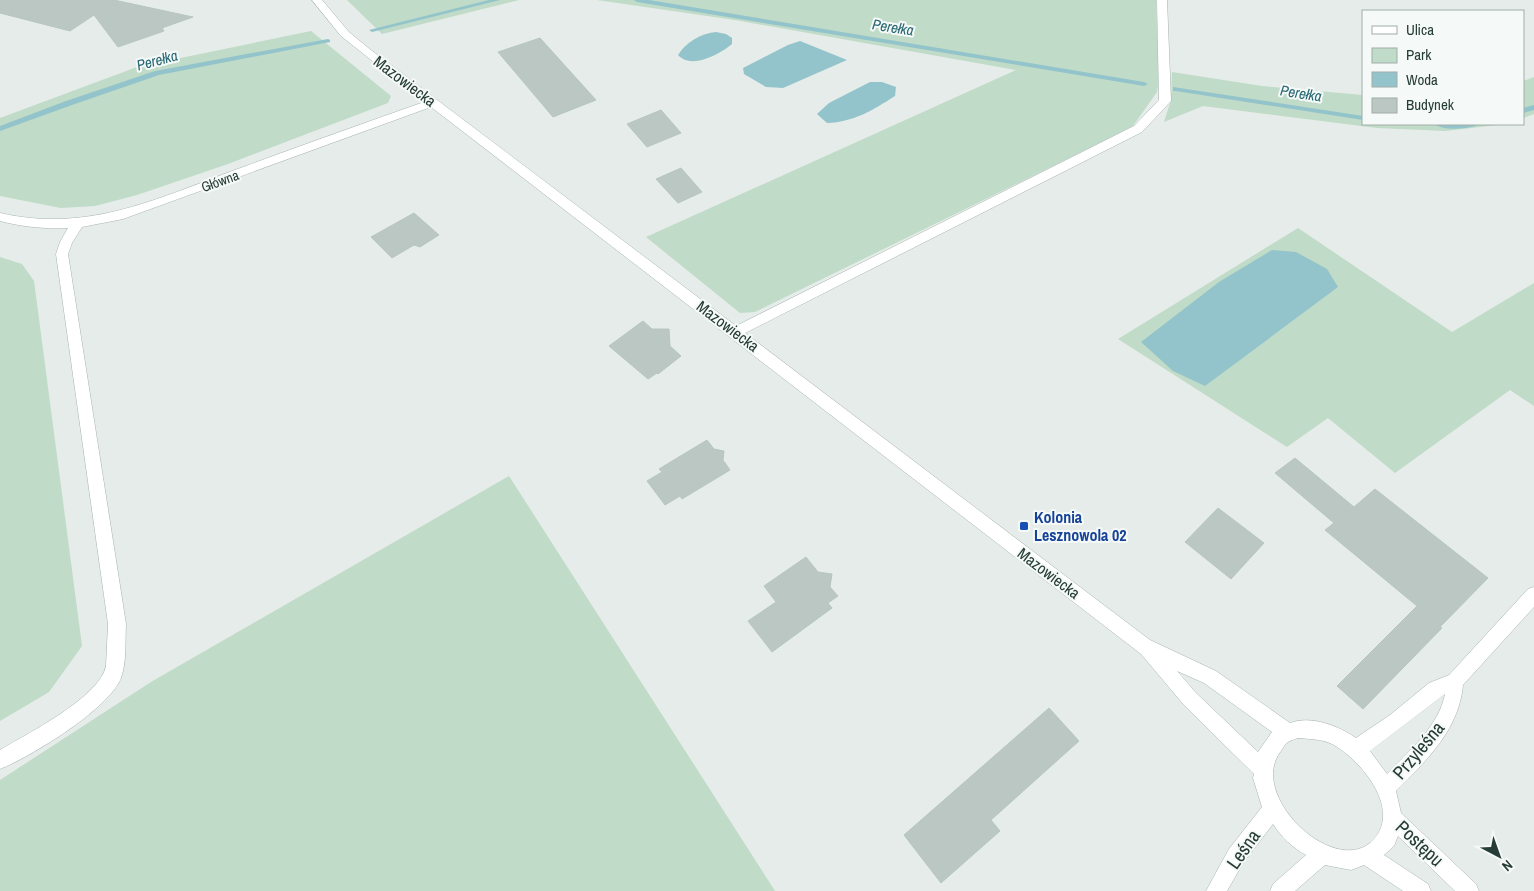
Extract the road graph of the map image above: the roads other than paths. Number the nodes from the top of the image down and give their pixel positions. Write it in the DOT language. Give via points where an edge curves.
graph roads {
  1 [pos="317,0"];
  2 [pos="1162,0"];
  3 [pos="434,102"];
  4 [pos="0,217"];
  5 [pos="78,223"];
  6 [pos="736,332"];
  7 [pos="1534,595"];
  8 [pos="1144,646"];
  9 [pos="1455,681"];
  10 [pos="1289,733"];
  11 [pos="1356,749"];
  12 [pos="0,760"];
  13 [pos="1263,770"];
  14 [pos="1386,788"];
  15 [pos="1272,808"];
  16 [pos="1392,816"];
  17 [pos="1322,854"];
  18 [pos="1368,856"];
  19 [pos="1216,891"];
  20 [pos="1280,891"];
  21 [pos="1421,891"];
  22 [pos="1469,891"];
  1 -- 3 [label="street, Mazowiecka" via="345,34"];
  2 -- 6 [label="street" via="1164,101 1138,129"];
  3 -- 5 [label="street, Główna" via="142,209"];
  3 -- 6 [label="street, Mazowiecka"];
  4 -- 5 [label="street, Główna" via="47,225"];
  5 -- 12 [label="street" via="62,254 117,624 114,665 112,678 90,704"];
  6 -- 8 [label="street, Mazowiecka"];
  7 -- 9 [label="street, Przyleśna"];
  8 -- 10 [label="street, Mazowiecka" via="1210,677"];
  8 -- 13 [label="street, Mazowiecka" via="1190,699"];
  9 -- 11 [label="street, Przyleśna" via="1435,690"];
  9 -- 14 [label="street, Przyleśna" via="1452,704 1442,724"];
  10 -- 11 [label="street" via="1298,729 1318,730 1338,737"];
  10 -- 13 [label="street" via="1282,735 1270,747"];
  11 -- 14 [label="street" via="1375,768"];
  13 -- 15 [label="street"];
  14 -- 16 [label="street"];
  15 -- 17 [label="street" via="1292,834"];
  15 -- 19 [label="street, Leśna" via="1236,856"];
  16 -- 18 [label="street" via="1382,846"];
  16 -- 22 [label="street, Postępu"];
  17 -- 18 [label="street" via="1351,860"];
  17 -- 20 [label="street"];
  18 -- 21 [label="street, Postępu"];
}
